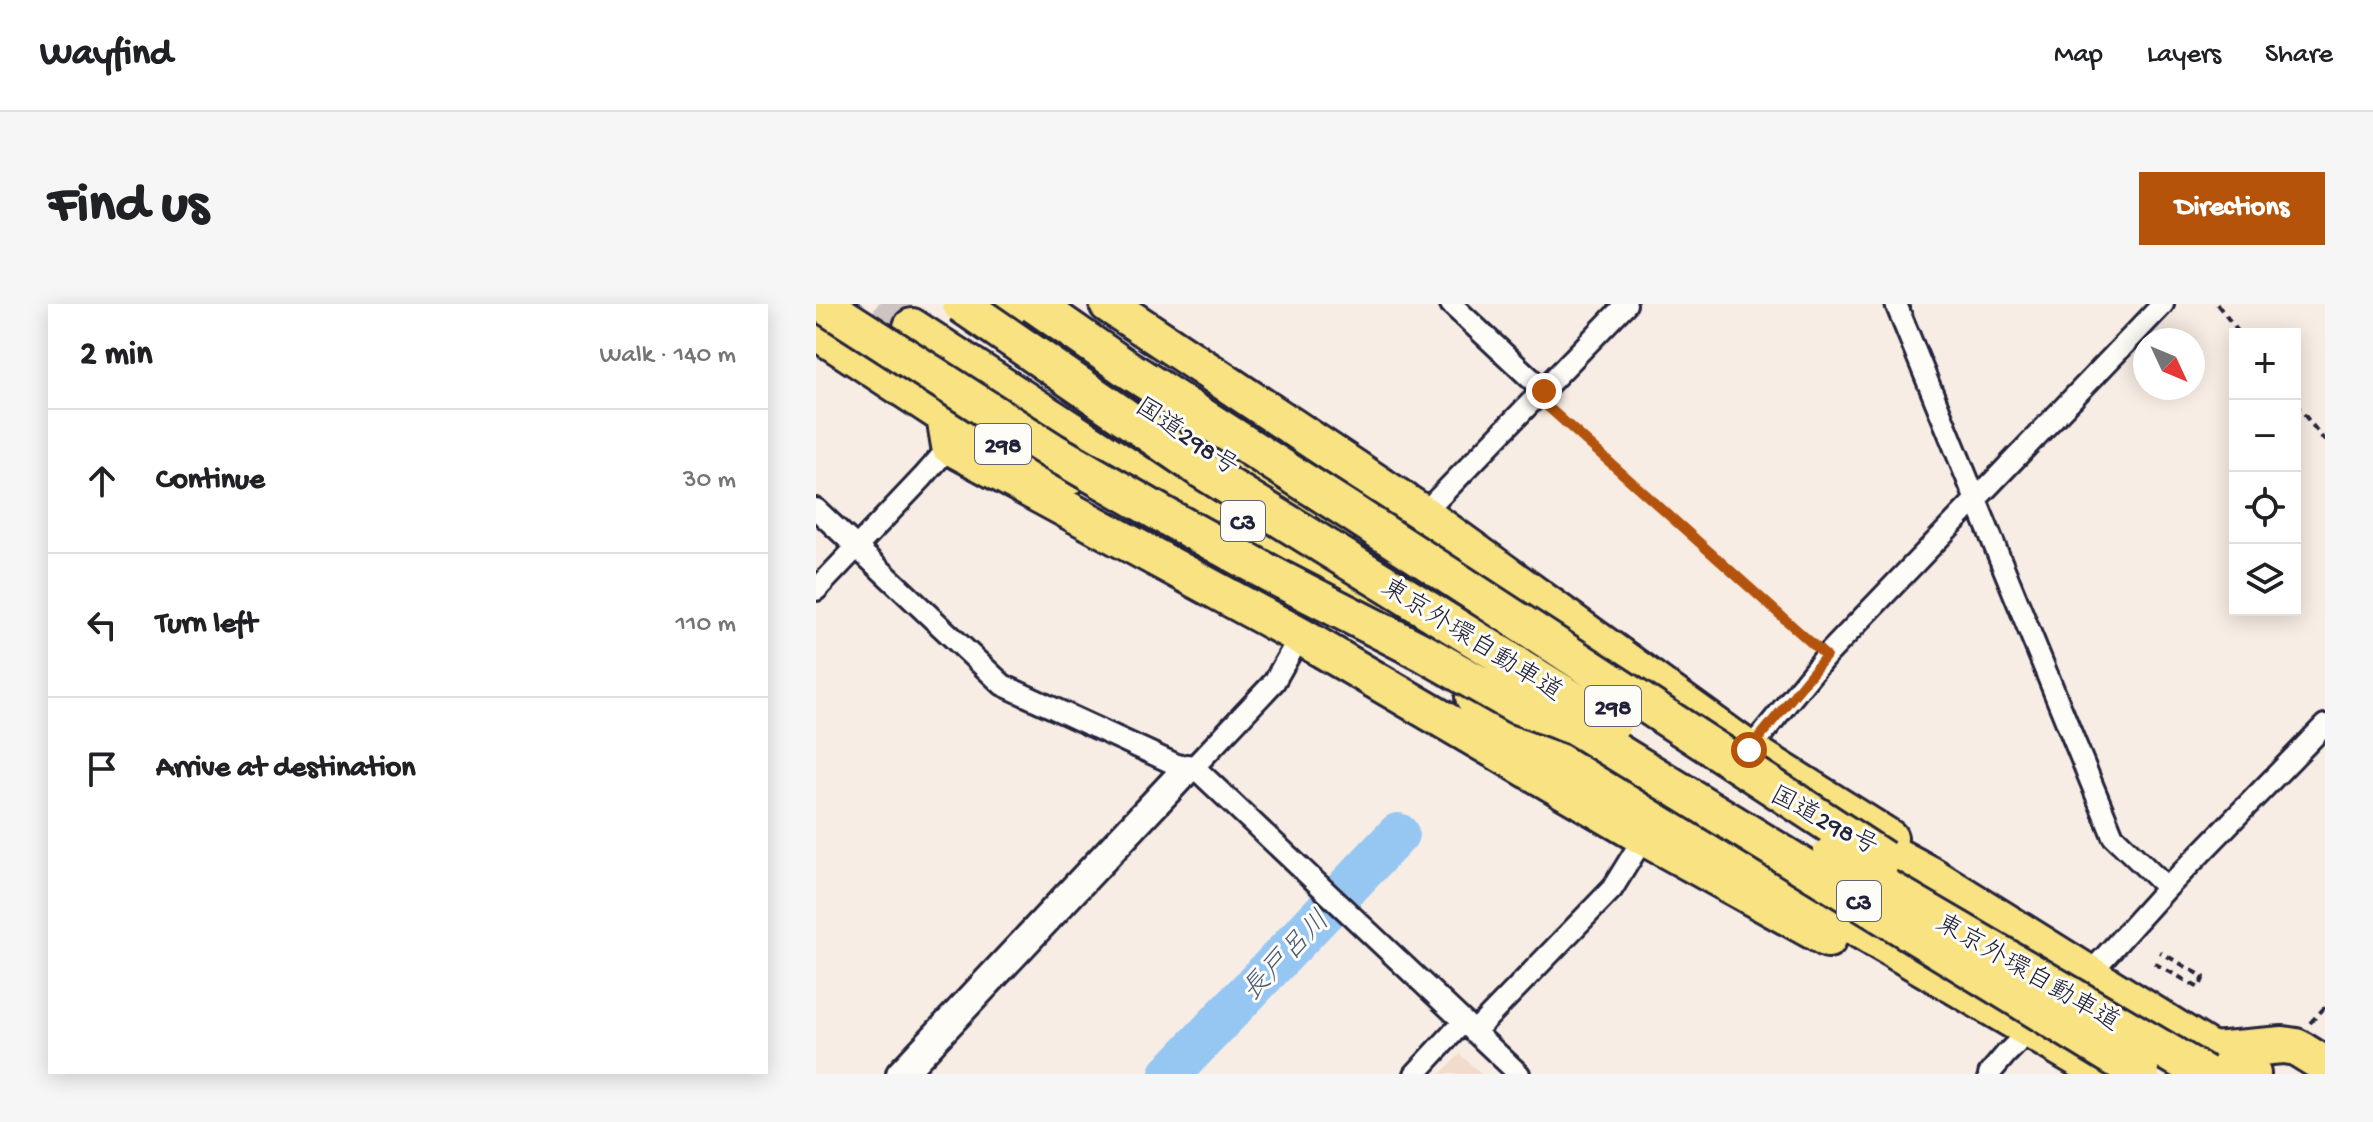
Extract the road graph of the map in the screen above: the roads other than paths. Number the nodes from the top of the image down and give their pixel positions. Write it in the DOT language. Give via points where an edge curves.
graph roads {
  1 [pos="823,304"];
  2 [pos="961,304"];
  3 [pos="995,304"];
  4 [pos="1034,304"];
  5 [pos="1062,304"];
  6 [pos="1108,304"];
  7 [pos="1451,304"];
  8 [pos="1626,304"];
  9 [pos="1896,304"];
  10 [pos="2163,304"];
  11 [pos="915,316"];
  12 [pos="816,331"];
  13 [pos="1541,394"];
  14 [pos="948,431"];
  15 [pos="1237,469"];
  16 [pos="1976,501"];
  17 [pos="816,509"];
  18 [pos="1423,514"];
  19 [pos="1208,520"];
  20 [pos="856,546"];
  21 [pos="816,590"];
  22 [pos="1300,636"];
  23 [pos="2325,725"];
  24 [pos="1576,727"];
  25 [pos="1749,750"];
  26 [pos="1190,768"];
  27 [pos="1644,837"];
  28 [pos="1929,874"];
  29 [pos="2167,888"];
  30 [pos="1891,948"];
  31 [pos="2091,974"];
  32 [pos="1469,1027"];
  33 [pos="2030,1030"];
  34 [pos="2201,1063"];
  35 [pos="2325,1065"];
  36 [pos="901,1074"];
  37 [pos="1415,1074"];
  38 [pos="1519,1074"];
  39 [pos="1989,1074"];
  40 [pos="2105,1074"];
  41 [pos="2141,1074"];
  42 [pos="2252,1074"];
  1 -- 24 [label="highway, bridge" via="1052,451 1165,516 1516,705"];
  2 -- 34 [label="highway, 東京外環自動車道 / C3, bridge" via="1202,470 1575,701 1891,891"];
  3 -- 15 [label="highway, 国道298号 / 298"];
  4 -- 34 [label="highway, bridge"];
  5 -- 15 [label="highway, 298" via="1134,349"];
  6 -- 18 [label="highway, 298"];
  7 -- 13 [label="street"];
  8 -- 13 [label="street"];
  9 -- 16 [label="street"];
  10 -- 16 [label="street"];
  11 -- 19 [label="highway, 298"];
  11 -- 24 [label="highway, 東京外環自動車道 / C3, bridge"];
  12 -- 14 [label="highway, 298"];
  13 -- 18 [label="street"];
  14 -- 19 [label="highway, 298"];
  14 -- 20 [label="street" via="923,477"];
  14 -- 22 [label="highway"];
  15 -- 28 [label="highway, 国道298号 / 298" via="1566,681"];
  16 -- 25 [label="street" via="1826,656"];
  16 -- 29 [label="street" via="2113,836"];
  17 -- 20 [label="street"];
  18 -- 25 [label="highway, 298"];
  19 -- 30 [label="highway, 298" via="1549,747"];
  20 -- 21 [label="street"];
  20 -- 26 [label="street" via="1003,685"];
  22 -- 26 [label="street" via="1274,682"];
  22 -- 27 [label="highway"];
  23 -- 29 [label="street"];
  24 -- 41 [label="highway, 東京外環自動車道 / C3, bridge"];
  25 -- 28 [label="highway, 298" via="1886,835"];
  26 -- 32 [label="street"];
  26 -- 36 [label="street"];
  27 -- 30 [label="highway" via="1847,950"];
  27 -- 32 [label="street" via="1612,889"];
  28 -- 31 [label="highway, 国道298号 / 298"];
  29 -- 31 [label="street"];
  30 -- 33 [label="highway, 298"];
  31 -- 33 [label="street"];
  31 -- 34 [label="highway, 国道298号 / 298"];
  32 -- 37 [label="street"];
  32 -- 38 [label="street"];
  33 -- 39 [label="street"];
  33 -- 40 [label="highway, 298"];
  34 -- 35 [label="highway" via="2283,1045"];
  34 -- 42 [label="highway, 国道298号 / 298"];
}
